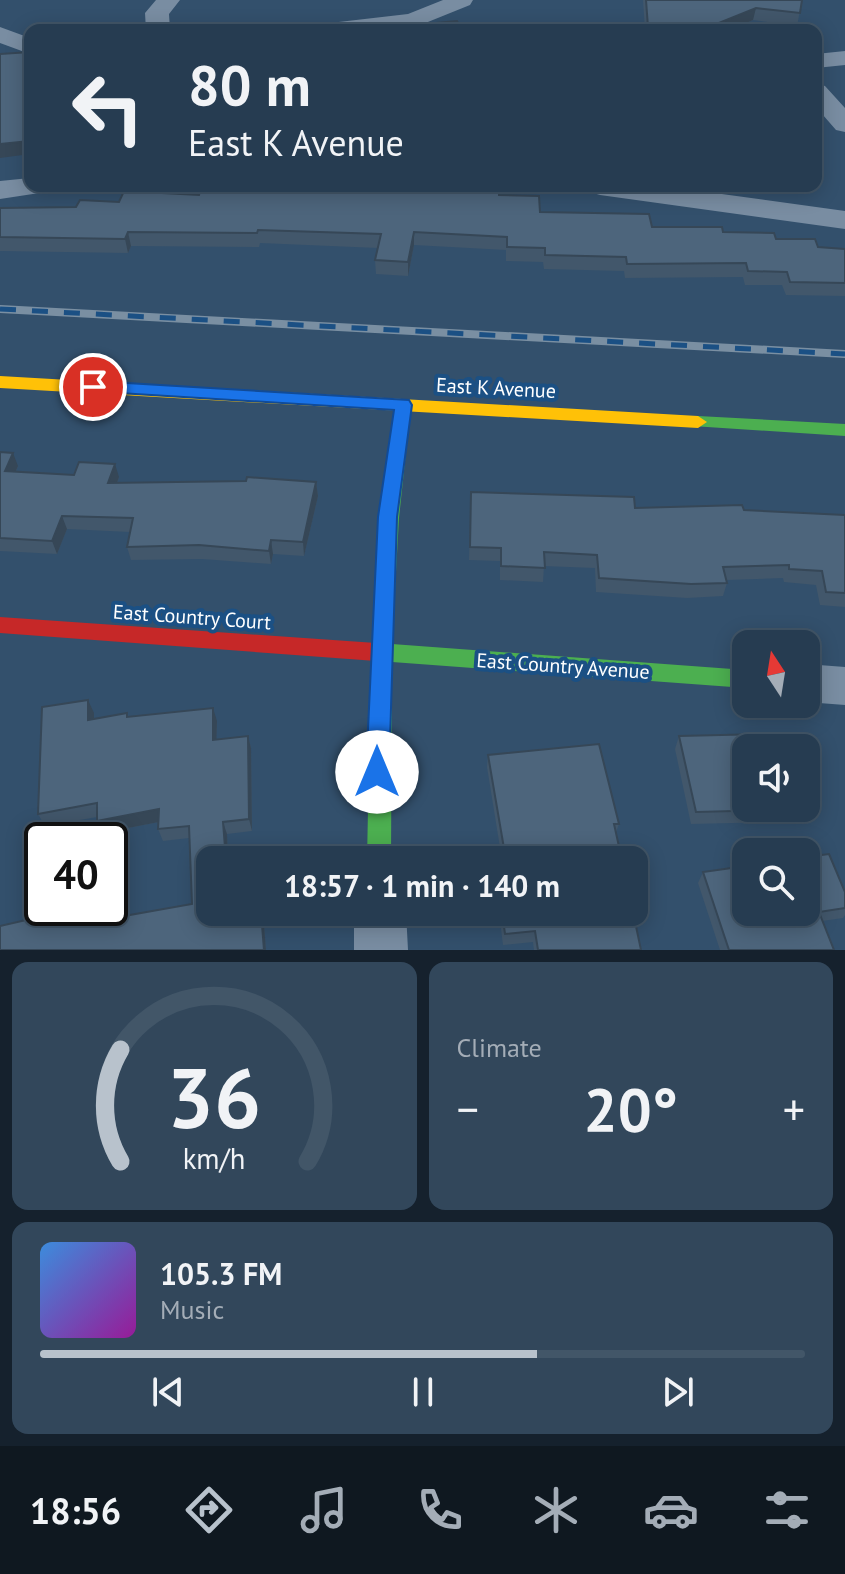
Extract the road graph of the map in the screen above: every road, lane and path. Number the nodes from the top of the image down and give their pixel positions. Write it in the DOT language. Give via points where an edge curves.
graph roads {
  1 [pos="462,0"];
  2 [pos="163,1"];
  3 [pos="158,24"];
  4 [pos="385,24"];
  5 [pos="845,58"];
  6 [pos="822,60"];
  7 [pos="822,98"];
  8 [pos="845,124"];
  9 [pos="24,187"];
  10 [pos="0,190"];
  11 [pos="643,192"];
  12 [pos="845,220"];
  13 [pos="0,382"];
  14 [pos="403,405"];
  15 [pos="845,430"];
  16 [pos="0,625"];
  17 [pos="380,653"];
  18 [pos="732,678"];
  19 [pos="820,684"];
  20 [pos="845,686"];
  21 [pos="379,846"];
  22 [pos="380,926"];
  23 [pos="381,950"];
  1 -- 4 [label="street" via="413,21"];
  2 -- 3 [label="street"];
  5 -- 6 [label="street"];
  7 -- 8 [label="street"];
  9 -- 10 [label="street"];
  11 -- 12 [label="street"];
  13 -- 14 [label="street, East K Avenue"];
  14 -- 15 [label="street, East K Avenue"];
  14 -- 17 [label="street" via="388,517"];
  16 -- 17 [label="street, East Country Court"];
  17 -- 18 [label="street, East Country Avenue"];
  17 -- 21 [label="street"];
  19 -- 20 [label="street"];
  22 -- 23 [label="street"];
}
